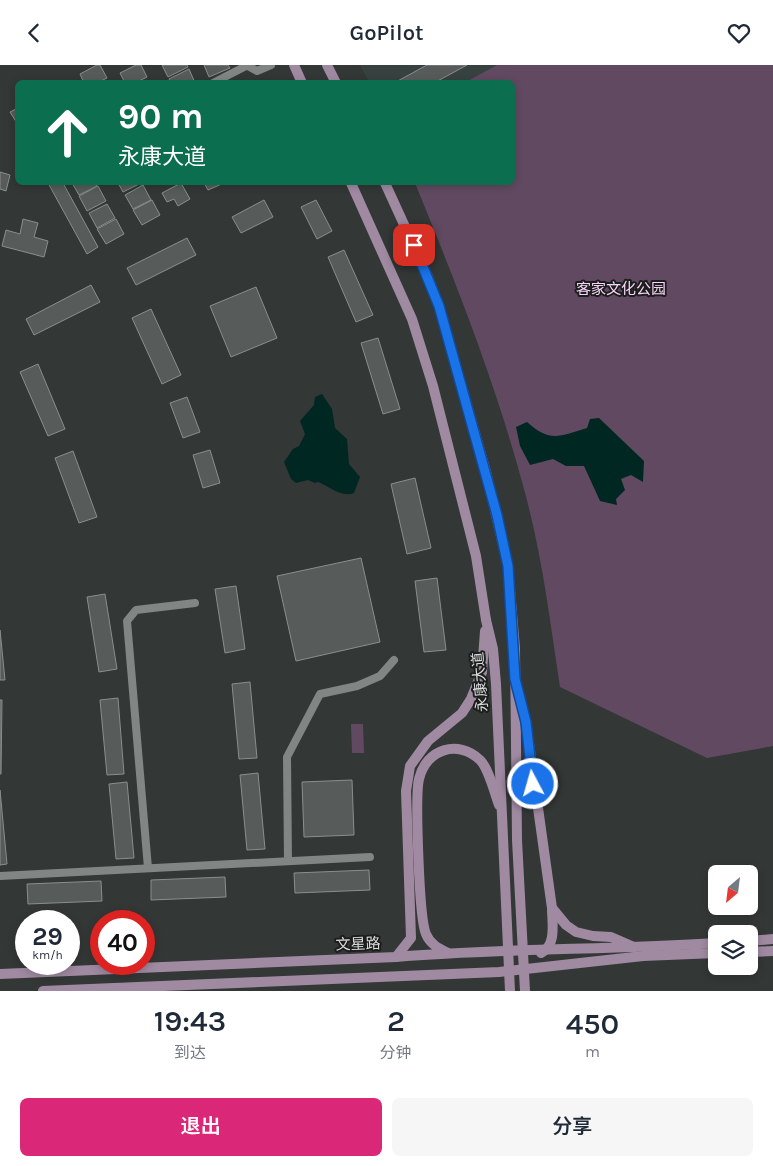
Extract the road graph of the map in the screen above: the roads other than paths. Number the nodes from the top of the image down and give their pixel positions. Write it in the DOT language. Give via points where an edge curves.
graph roads {
  1 [pos="271,65"];
  2 [pos="294,65"];
  3 [pos="327,65"];
  4 [pos="248,66"];
  5 [pos="219,80"];
  6 [pos="301,80"];
  7 [pos="334,80"];
  8 [pos="352,185"];
  9 [pos="386,185"];
  10 [pos="195,603"];
  11 [pos="486,620"];
  12 [pos="394,660"];
  13 [pos="515,679"];
  14 [pos="503,814"];
  15 [pos="370,857"];
  16 [pos="288,861"];
  17 [pos="148,868"];
  18 [pos="0,876"];
  19 [pos="552,908"];
  20 [pos="773,939"];
  21 [pos="758,940"];
  22 [pos="708,944"];
  23 [pos="637,948"];
  24 [pos="544,951"];
  25 [pos="773,951"];
  26 [pos="758,952"];
  27 [pos="449,953"];
  28 [pos="708,953"];
  29 [pos="396,957"];
  30 [pos="499,972"];
  31 [pos="0,974"];
  32 [pos="43,991"];
  33 [pos="510,991"];
  34 [pos="525,991"];
  1 -- 4 [label="street" via="257,71"];
  2 -- 6 [label="street"];
  3 -- 7 [label="street"];
  4 -- 5 [label="street"];
  8 -- 11 [label="street, 永康大道" via="412,319 433,386 476,556"];
  9 -- 13 [label="street" via="439,306 497,515 508,566"];
  10 -- 17 [label="street" via="136,610 128,621"];
  11 -- 14 [label="street, 永康大道" via="493,649"];
  11 -- 29 [label="street" via="482,672 474,693 462,713 428,741 410,766 406,791 410,937"];
  12 -- 16 [label="street" via="380,676 356,687 320,694 287,757"];
  13 -- 19 [label="street" via="526,722"];
  13 -- 34 [label="street" via="517,840"];
  14 -- 27 [label="street" via="482,761 471,753 461,748 450,748 426,761 419,779 418,806 422,920 430,941"];
  14 -- 33 [label="street, 永康大道"];
  15 -- 16 [label="street"];
  16 -- 17 [label="street"];
  17 -- 18 [label="street"];
  19 -- 23 [label="street" via="576,932 611,937"];
  19 -- 24 [label="street" via="553,936"];
  20 -- 21 [label="street"];
  22 -- 23 [label="street, 文星路"];
  23 -- 24 [label="street, 文星路"];
  24 -- 27 [label="street, 文星路"];
  24 -- 30 [label="street"];
  25 -- 26 [label="street"];
  27 -- 29 [label="street, 文星路"];
  28 -- 30 [label="street" via="643,956"];
  29 -- 31 [label="street, 文星路"];
  30 -- 32 [label="street"];
}
